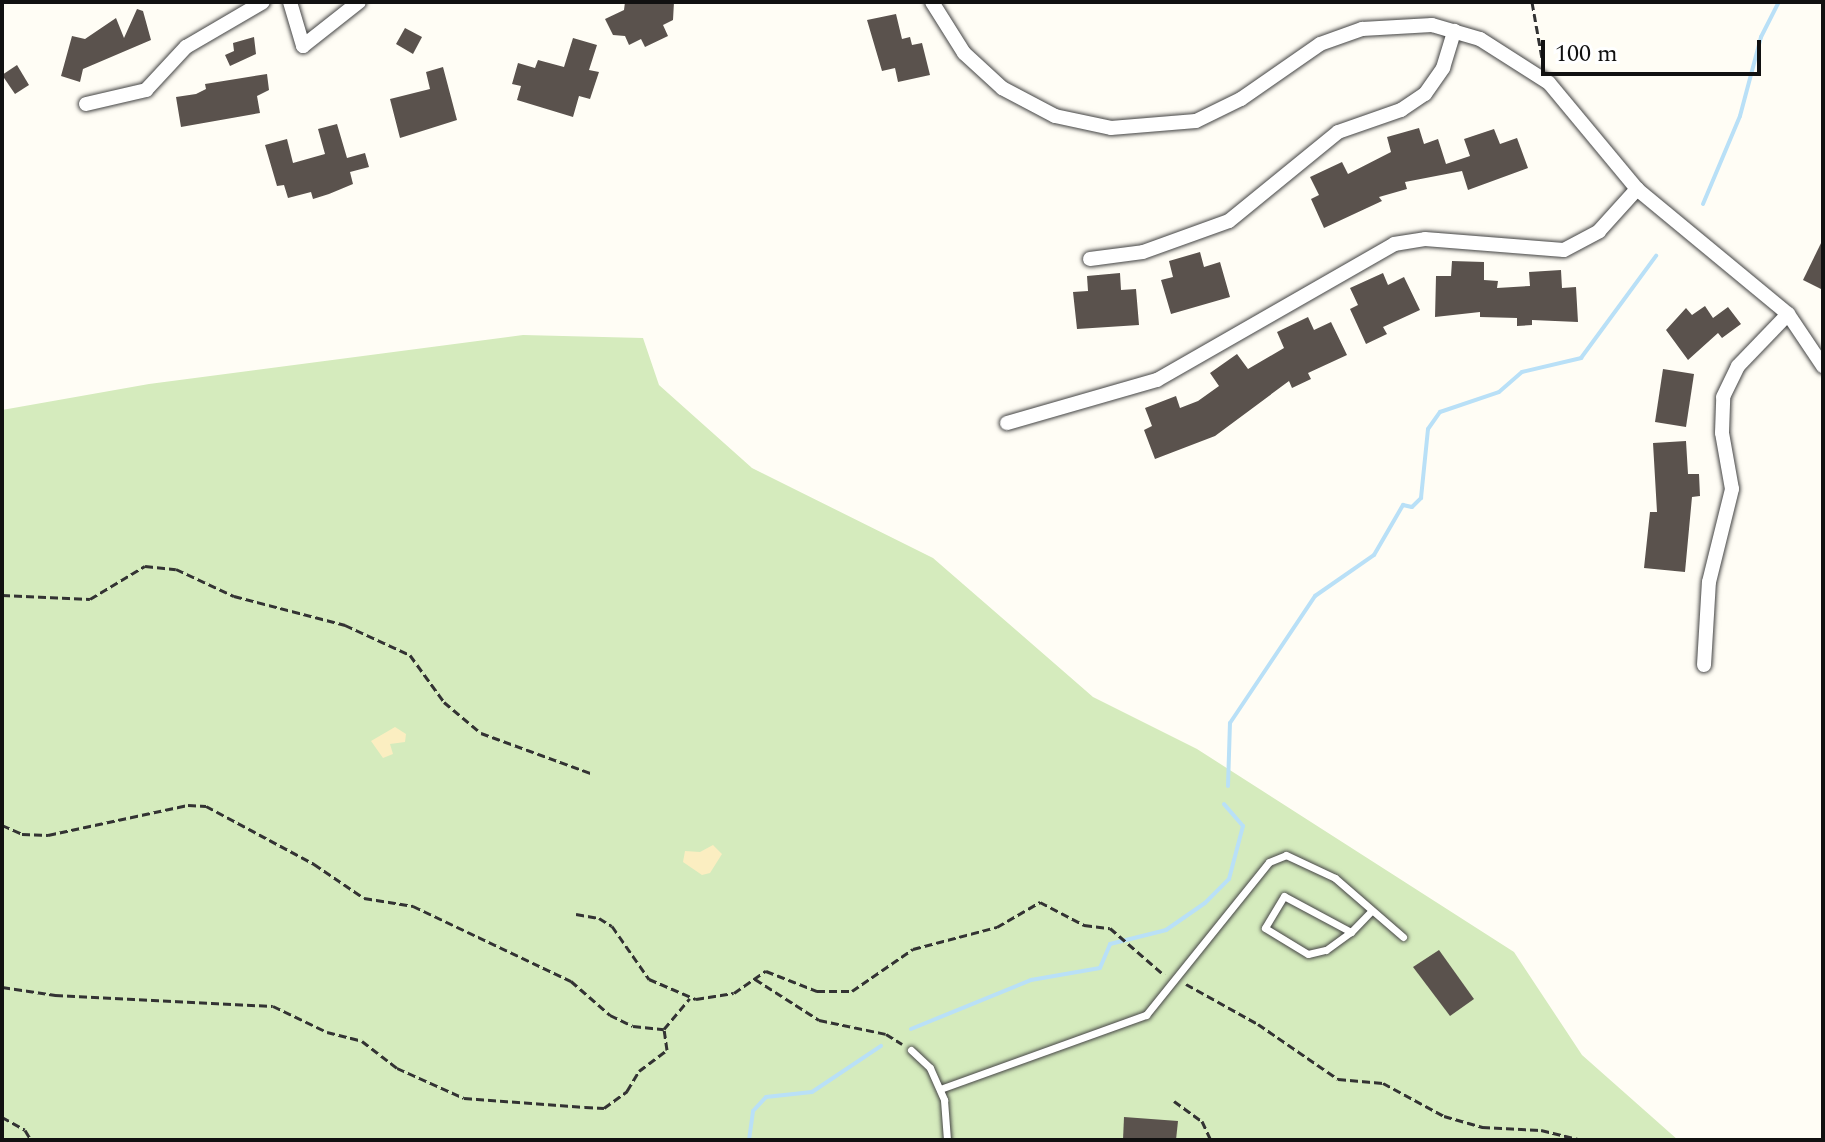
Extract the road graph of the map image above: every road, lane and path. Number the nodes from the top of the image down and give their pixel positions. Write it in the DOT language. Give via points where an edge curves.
graph roads {
  1 [pos="263,2"];
  2 [pos="290,2"];
  3 [pos="359,2"];
  4 [pos="932,2"];
  5 [pos="1532,2"];
  6 [pos="1454,31"];
  7 [pos="1545,80"];
  8 [pos="86,104"];
  9 [pos="1637,189"];
  10 [pos="1090,259"];
  11 [pos="1788,314"];
  12 [pos="1823,366"];
  13 [pos="1007,423"];
  14 [pos="2,595"];
  15 [pos="1704,665"];
  16 [pos="593,774"];
  17 [pos="2,825"];
  18 [pos="1370,912"];
  19 [pos="576,914"];
  20 [pos="1351,932"];
  21 [pos="1403,937"];
  22 [pos="755,979"];
  23 [pos="1175,980"];
  24 [pos="2,987"];
  25 [pos="690,998"];
  26 [pos="664,1029"];
  27 [pos="911,1050"];
  28 [pos="940,1089"];
  29 [pos="1174,1101"];
  30 [pos="2,1117"];
  31 [pos="31,1140"];
  32 [pos="947,1140"];
  33 [pos="1211,1140"];
  34 [pos="1582,1140"];
  1 -- 8 [label="street" via="186,47 146,90"];
  2 -- 3 [label="street" via="303,46"];
  4 -- 6 [label="street" via="964,53 1002,88 1055,116 1111,128 1196,121 1241,99 1320,44 1362,29 1412,24"];
  5 -- 7 [label="path"];
  6 -- 7 [label="street" via="1503,50"];
  6 -- 10 [label="street" via="1443,68 1425,94 1401,110 1338,132 1229,221 1143,252"];
  7 -- 9 [label="street"];
  9 -- 11 [label="street"];
  9 -- 13 [label="street" via="1599,231 1564,250 1425,239 1394,244 1157,380"];
  11 -- 12 [label="street"];
  11 -- 15 [label="street" via="1738,366 1723,397 1722,433 1732,489 1709,582"];
  14 -- 16 [label="path" via="90,599 145,566 176,569 234,596 345,625 410,655 444,702 481,733"];
  17 -- 26 [label="path" via="22,834 48,835 188,805 206,806 314,864 364,898 413,906 571,981 610,1015 633,1026"];
  18 -- 20 [label="lane"];
  18 -- 21 [label="lane"];
  18 -- 23 [label="lane" via="1335,878 1286,855 1269,862"];
  19 -- 25 [label="path" via="612,926 649,979"];
  20 -- 20 [label="lane" via="1326,950 1308,954 1265,928 1284,896"];
  22 -- 23 [label="path" via="766,971 817,991 852,991 913,949 997,927 1040,902 1084,925 1110,928"];
  22 -- 25 [label="path" via="734,993"];
  22 -- 27 [label="path" via="819,1020 886,1034"];
  23 -- 28 [label="lane" via="1146,1015"];
  23 -- 34 [label="path" via="1258,1024 1338,1079 1383,1083 1444,1116 1482,1127 1541,1130"];
  24 -- 26 [label="path" via="55,995 273,1006 327,1032 362,1041 412,1076 464,1098 585,1107 604,1108 627,1091 639,1071 667,1050"];
  25 -- 26 [label="path"];
  27 -- 28 [label="lane" via="930,1068"];
  28 -- 32 [label="lane"];
  29 -- 33 [label="path" via="1202,1121"];
  30 -- 31 [label="path" via="25,1130"];
}
